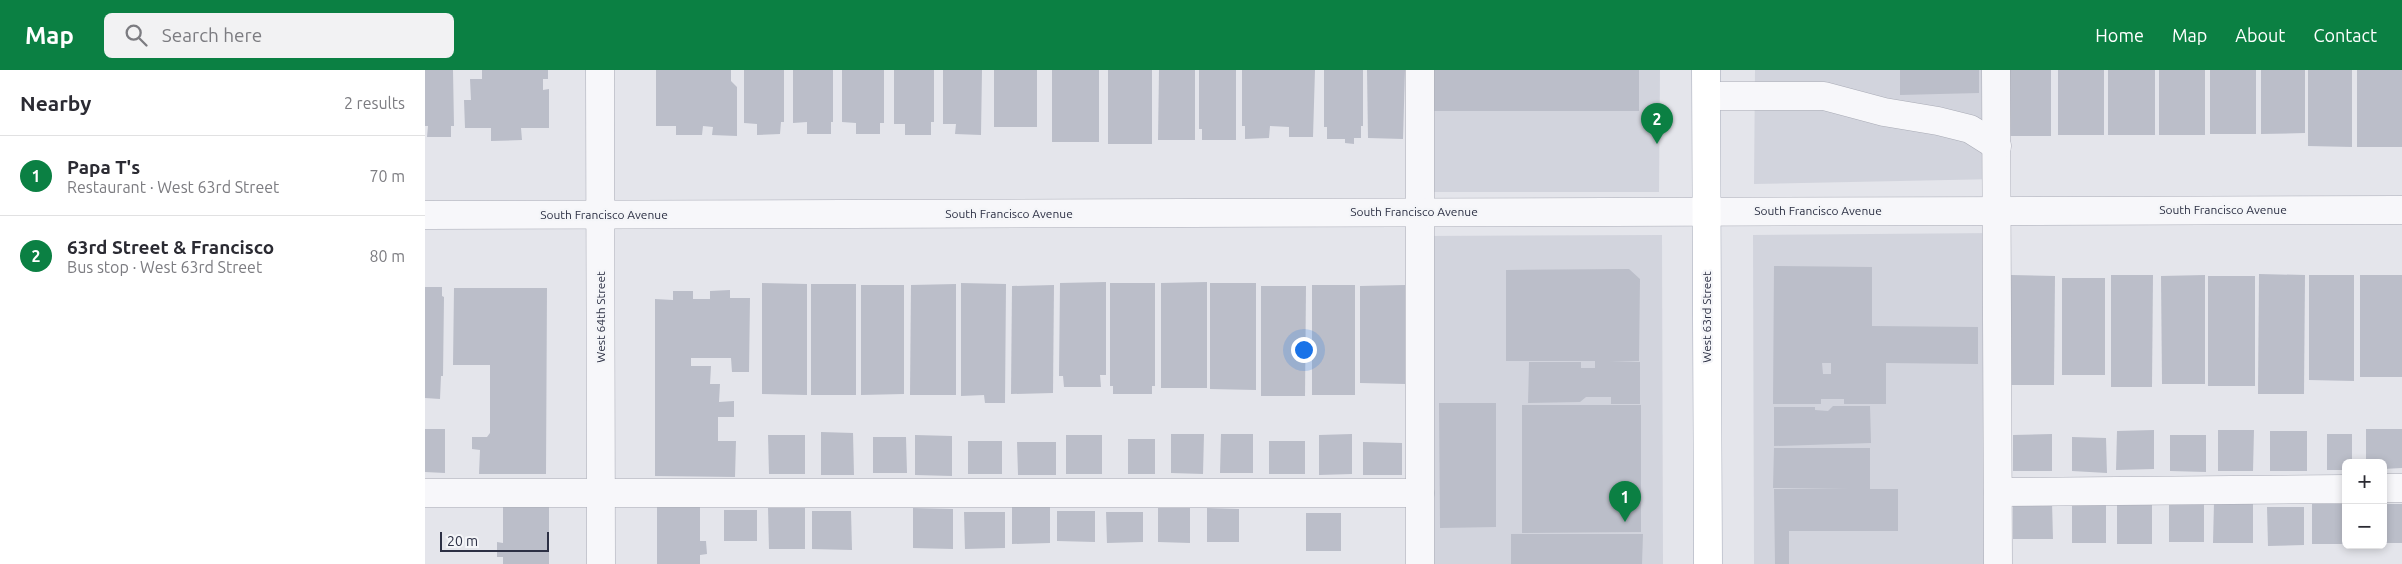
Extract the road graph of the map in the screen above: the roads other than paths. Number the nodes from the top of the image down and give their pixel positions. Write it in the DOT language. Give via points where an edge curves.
graph roads {
  1 [pos="600,70"];
  2 [pos="1419,70"];
  3 [pos="1996,70"];
  4 [pos="1706,83"];
  5 [pos="1997,146"];
  6 [pos="2402,210"];
  7 [pos="1997,211"];
  8 [pos="1420,212"];
  9 [pos="1707,212"];
  10 [pos="425,215"];
  11 [pos="600,215"];
  12 [pos="2387,488"];
  13 [pos="2402,488"];
  14 [pos="2342,489"];
  15 [pos="1998,492"];
  16 [pos="425,493"];
  17 [pos="601,493"];
  18 [pos="1420,493"];
  19 [pos="601,564"];
  20 [pos="1421,564"];
  21 [pos="1708,564"];
  22 [pos="1998,564"];
  1 -- 11 [label="street, West 64th Street"];
  2 -- 8 [label="street"];
  3 -- 5 [label="street"];
  4 -- 5 [label="street" via="1824,96 1970,129"];
  4 -- 9 [label="main road, West 63rd Street"];
  5 -- 7 [label="street"];
  6 -- 7 [label="street, South Francisco Avenue"];
  7 -- 9 [label="street, South Francisco Avenue"];
  7 -- 15 [label="street"];
  8 -- 9 [label="street, South Francisco Avenue"];
  8 -- 11 [label="street, South Francisco Avenue"];
  8 -- 18 [label="street"];
  9 -- 21 [label="main road, West 63rd Street"];
  10 -- 11 [label="street, South Francisco Avenue"];
  11 -- 17 [label="street, West 64th Street"];
  12 -- 13 [label="street"];
  14 -- 15 [label="street"];
  15 -- 22 [label="street"];
  16 -- 17 [label="street"];
  17 -- 18 [label="street"];
  17 -- 19 [label="street, West 64th Street"];
  18 -- 20 [label="street"];
}
